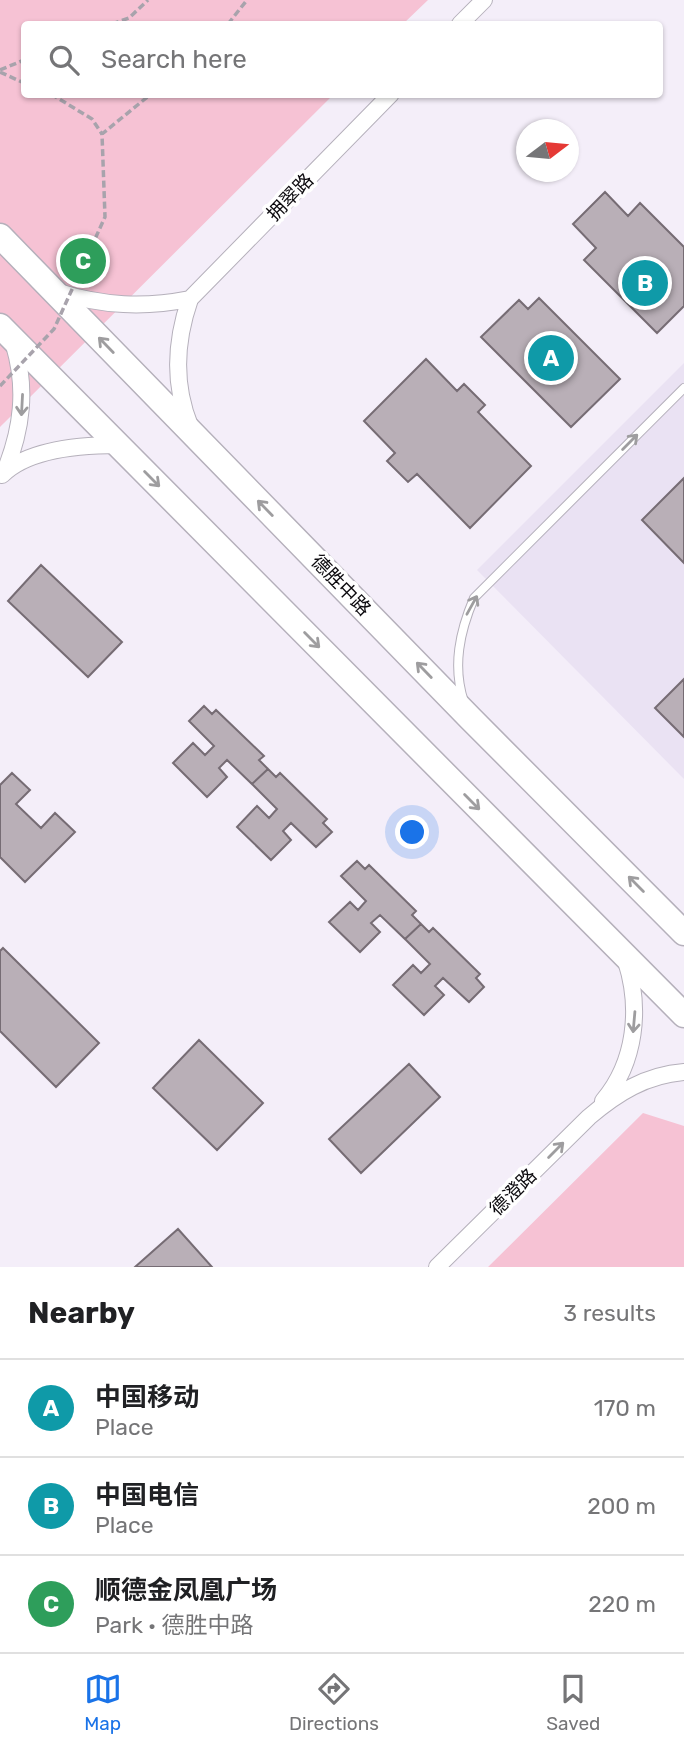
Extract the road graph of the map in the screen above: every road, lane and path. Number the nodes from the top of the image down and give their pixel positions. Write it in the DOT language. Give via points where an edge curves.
graph roads {
  1 [pos="148,0"];
  2 [pos="247,0"];
  3 [pos="484,0"];
  4 [pos="120,21"];
  5 [pos="230,21"];
  6 [pos="463,21"];
  7 [pos="21,61"];
  8 [pos="0,71"];
  9 [pos="21,82"];
  10 [pos="58,98"];
  11 [pos="146,98"];
  12 [pos="387,98"];
  13 [pos="102,134"];
  14 [pos="0,236"];
  15 [pos="54,291"];
  16 [pos="190,299"];
  17 [pos="6,332"];
  18 [pos="0,386"];
  19 [pos="684,388"];
  20 [pos="192,433"];
  21 [pos="118,444"];
  22 [pos="3,474"];
  23 [pos="470,718"];
  24 [pos="684,933"];
  25 [pos="624,955"];
  26 [pos="684,1015"];
  27 [pos="684,1072"];
  28 [pos="589,1117"];
  29 [pos="438,1267"];
  1 -- 4 [label="path"];
  2 -- 5 [label="path"];
  3 -- 6 [label="street"];
  7 -- 8 [label="path"];
  8 -- 9 [label="path"];
  10 -- 13 [label="path" via="92,119"];
  11 -- 13 [label="path, bridge"];
  12 -- 16 [label="street, 拥翠路"];
  13 -- 18 [label="path, bridge" via="105,217 54,329"];
  14 -- 15 [label="main road, 德胜中路"];
  15 -- 16 [label="street" via="135,306"];
  20 -- 15 [label="main road, 德胜中路, one-way"];
  16 -- 20 [label="street" via="180,332 177,366"];
  17 -- 21 [label="main road"];
  17 -- 22 [label="street, one-way" via="20,364 22,405 16,446"];
  23 -- 19 [label="lane, one-way" via="458,657 464,621 474,598"];
  23 -- 20 [label="main road, 德胜中路, one-way"];
  21 -- 22 [label="street" via="60,450"];
  21 -- 25 [label="main road, one-way"];
  24 -- 23 [label="main road, 德胜中路, one-way"];
  25 -- 26 [label="main road"];
  25 -- 28 [label="street, 德澄路, one-way" via="632,979 634,1030 626,1062"];
  27 -- 28 [label="street, 德澄路" via="642,1081"];
  29 -- 28 [label="street, 德澄路, one-way"];
}
